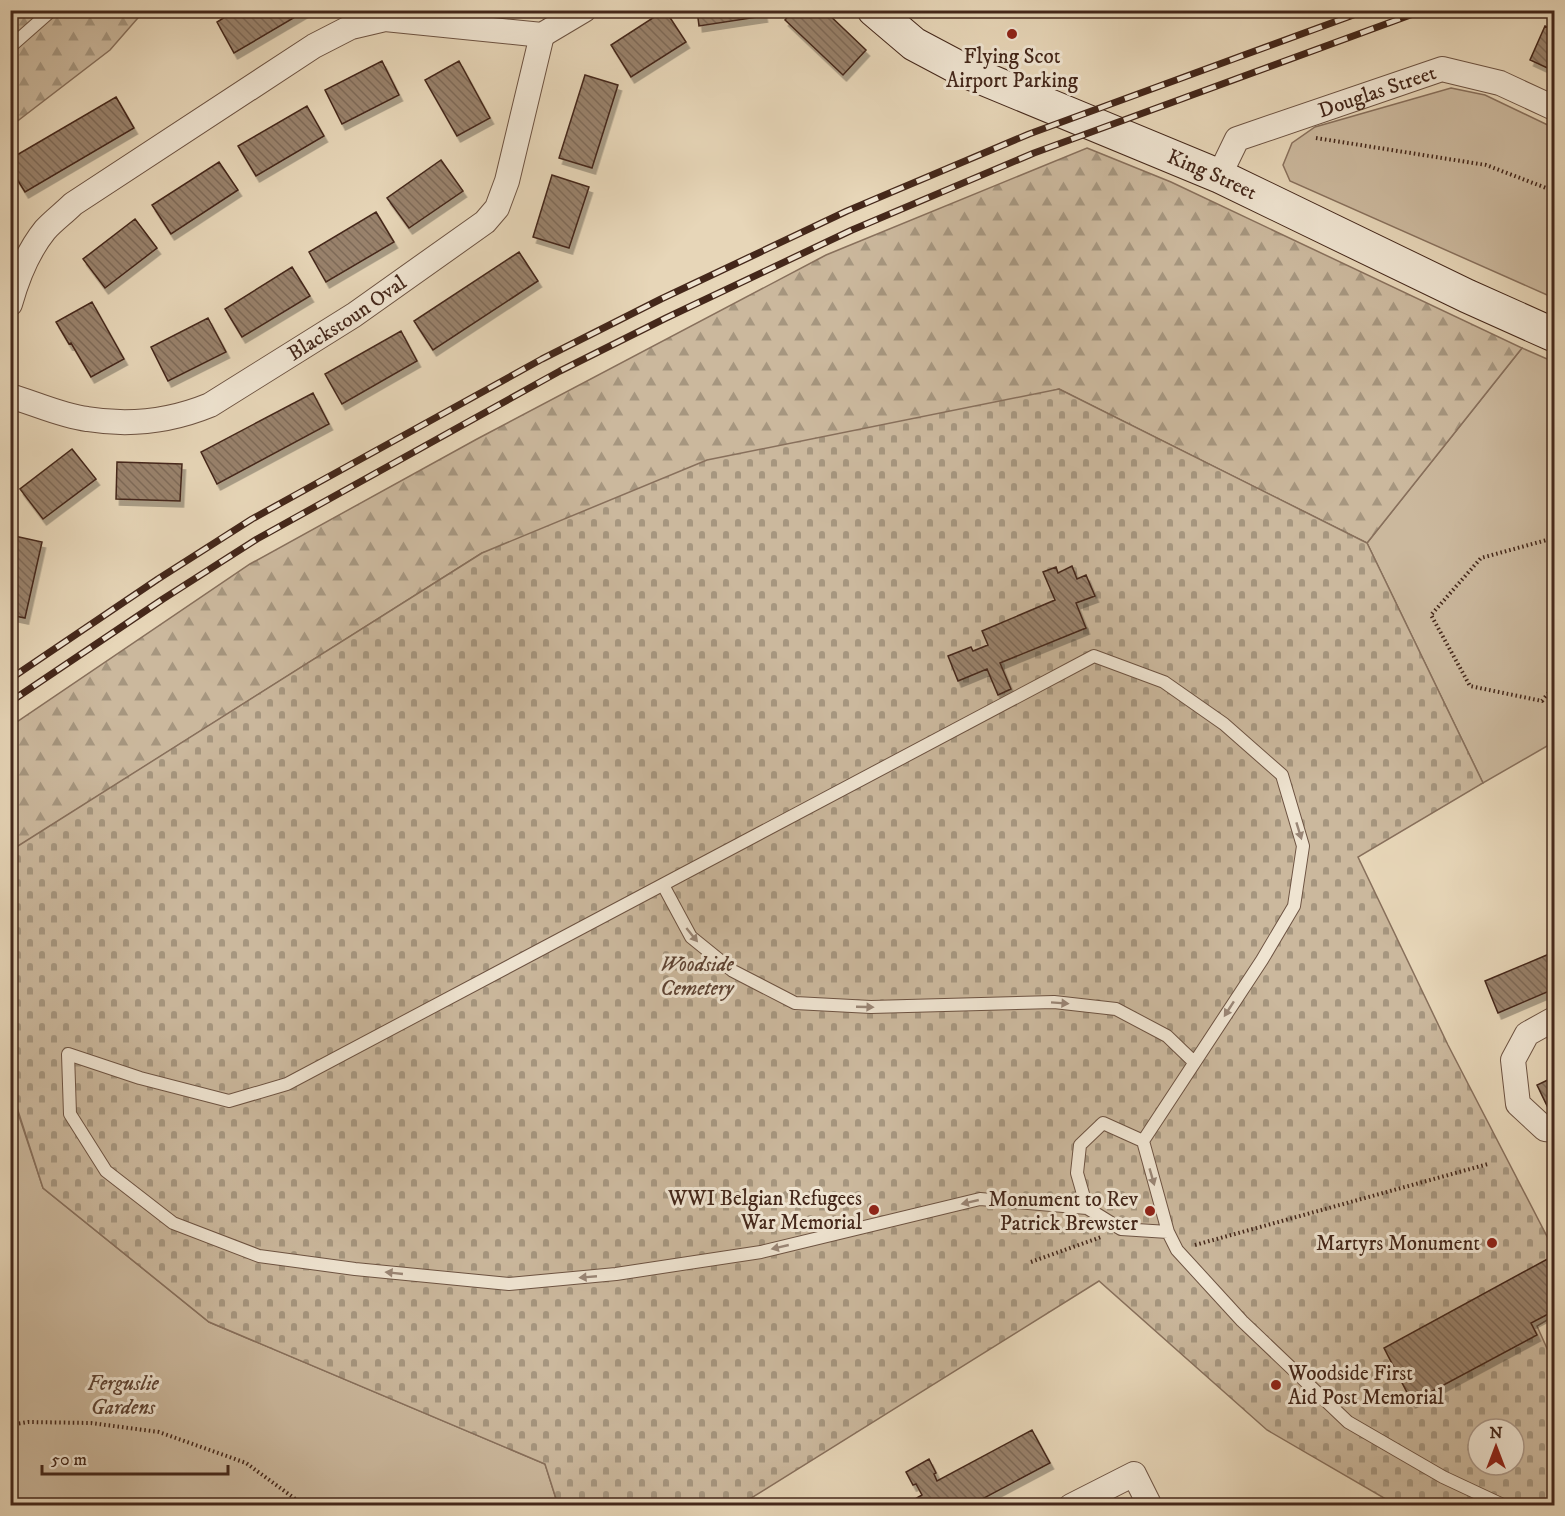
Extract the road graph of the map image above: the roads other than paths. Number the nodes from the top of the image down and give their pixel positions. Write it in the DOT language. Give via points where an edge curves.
graph roads {
  1 [pos="52,10"];
  2 [pos="584,10"];
  3 [pos="874,10"];
  4 [pos="542,35"];
  5 [pos="10,47"];
  6 [pos="1554,108"];
  7 [pos="1219,176"];
  8 [pos="10,304"];
  9 [pos="1554,335"];
  10 [pos="10,396"];
  11 [pos="663,885"];
  12 [pos="1554,1019"];
  13 [pos="1194,1062"];
  14 [pos="1554,1130"];
  15 [pos="1143,1141"];
  16 [pos="1088,1208"];
  17 [pos="1168,1232"];
  18 [pos="1071,1506"];
  19 [pos="1150,1506"];
  20 [pos="1505,1506"];
  1 -- 5 [label="lane"];
  2 -- 4 [label="street"];
  3 -- 7 [label="street, King Street" via="914,44 963,70"];
  4 -- 8 [label="street" via="385,20 351,27 314,46 73,204 44,231 27,259"];
  4 -- 10 [label="street, Blackstoun Oval" via="497,208 485,222 354,315 192,413 143,423 85,419"];
  6 -- 7 [label="street, Douglas Street" via="1500,82 1442,69 1238,139"];
  7 -- 9 [label="street, King Street"];
  11 -- 13 [label="lane, one-way" via="691,937 733,971 795,1003 871,1007 1054,1002 1116,1009 1167,1036"];
  11 -- 13 [label="lane, one-way" via="1094,656 1164,682 1224,724 1282,775 1303,846 1294,906"];
  16 -- 11 [label="lane, one-way" via="980,1199 760,1252 616,1274 497,1283 259,1256 173,1223 106,1171 70,1113 68,1054 229,1101 287,1084"];
  12 -- 14 [label="street" via="1527,1034 1513,1060 1518,1104 1545,1129"];
  13 -- 15 [label="lane"];
  15 -- 16 [label="lane" via="1103,1123 1080,1145 1077,1173"];
  15 -- 17 [label="lane, one-way"];
  16 -- 17 [label="lane" via="1121,1229"];
  17 -- 20 [label="lane" via="1177,1250 1242,1321 1348,1422 1443,1477"];
  18 -- 19 [label="street" via="1134,1474"];
}
